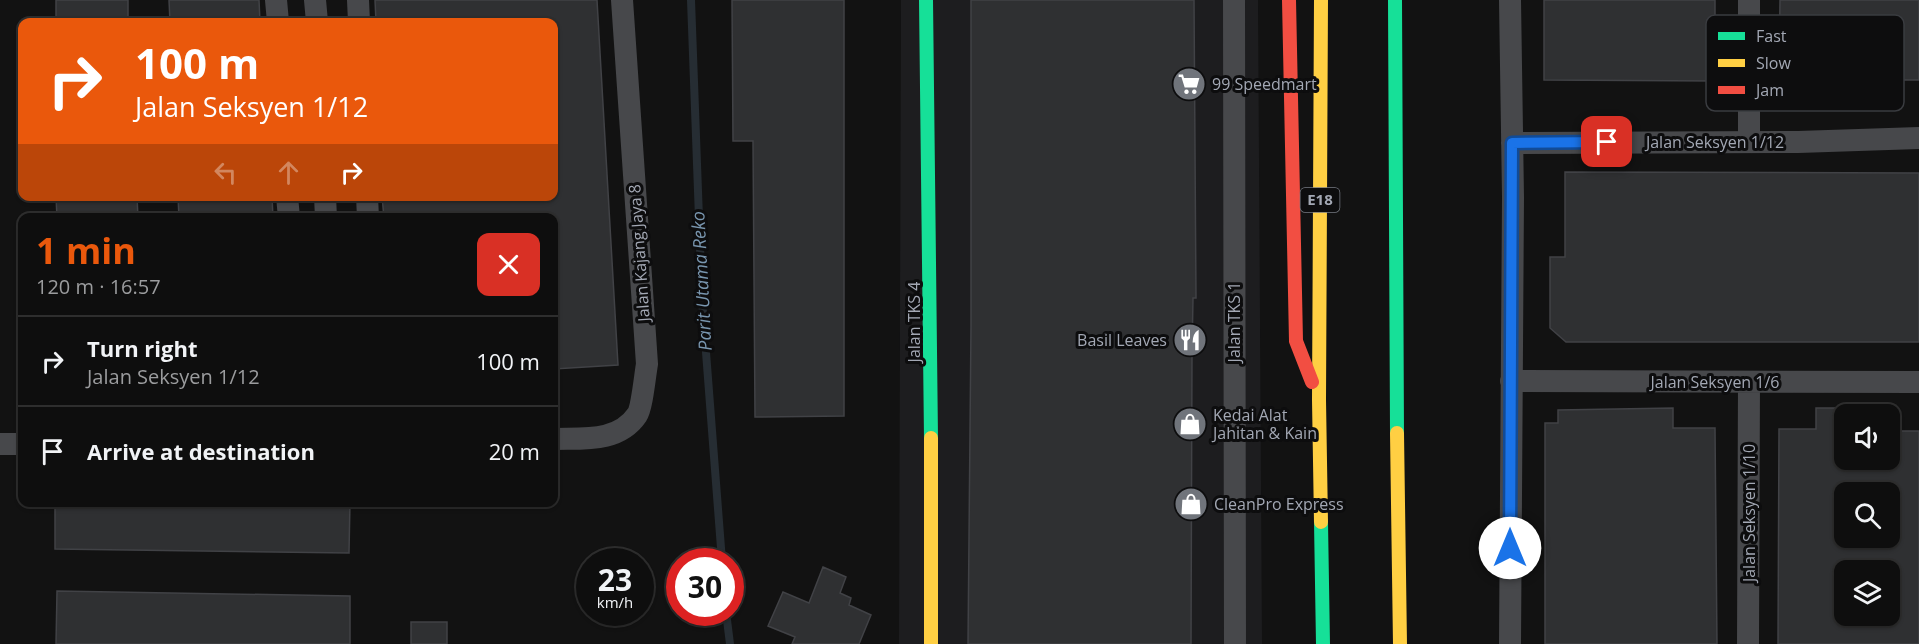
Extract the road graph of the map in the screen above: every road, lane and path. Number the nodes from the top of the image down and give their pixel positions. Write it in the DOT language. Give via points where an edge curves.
graph roads {
  1 [pos="276,0"];
  2 [pos="315,0"];
  3 [pos="358,0"];
  4 [pos="622,0"];
  5 [pos="926,0"];
  6 [pos="1234,0"];
  7 [pos="1289,0"];
  8 [pos="1321,0"];
  9 [pos="1395,0"];
  10 [pos="1510,0"];
  11 [pos="278,18"];
  12 [pos="316,18"];
  13 [pos="359,18"];
  14 [pos="1749,111"];
  15 [pos="1919,138"];
  16 [pos="1749,142"];
  17 [pos="1512,143"];
  18 [pos="1511,381"];
  19 [pos="1749,382"];
  20 [pos="1919,382"];
  21 [pos="1319,400"];
  22 [pos="558,439"];
  23 [pos="0,444"];
  24 [pos="18,444"];
  25 [pos="931,644"];
  26 [pos="1235,644"];
  27 [pos="1323,644"];
  28 [pos="1400,644"];
  29 [pos="1510,644"];
  30 [pos="1748,644"];
  1 -- 11 [label="street"];
  2 -- 12 [label="street"];
  3 -- 13 [label="street"];
  4 -- 22 [label="street, Jalan Kajang Jaya 8" via="647,364 638,414 626,426 607,437"];
  5 -- 25 [label="main road, Jalan TKS 4"];
  6 -- 26 [label="street, Jalan TKS 1"];
  7 -- 21 [label="main road" via="1296,340"];
  8 -- 21 [label="main road, E18"];
  9 -- 28 [label="main road"];
  10 -- 17 [label="street"];
  14 -- 16 [label="street"];
  15 -- 16 [label="street, Jalan Seksyen 1/12"];
  16 -- 17 [label="street, Jalan Seksyen 1/12"];
  17 -- 18 [label="street"];
  18 -- 19 [label="street, Jalan Seksyen 1/6"];
  18 -- 29 [label="street"];
  19 -- 20 [label="street, Jalan Seksyen 1/6"];
  19 -- 30 [label="street, Jalan Seksyen 1/10"];
  21 -- 27 [label="main road, E18"];
  23 -- 24 [label="street"];
}
